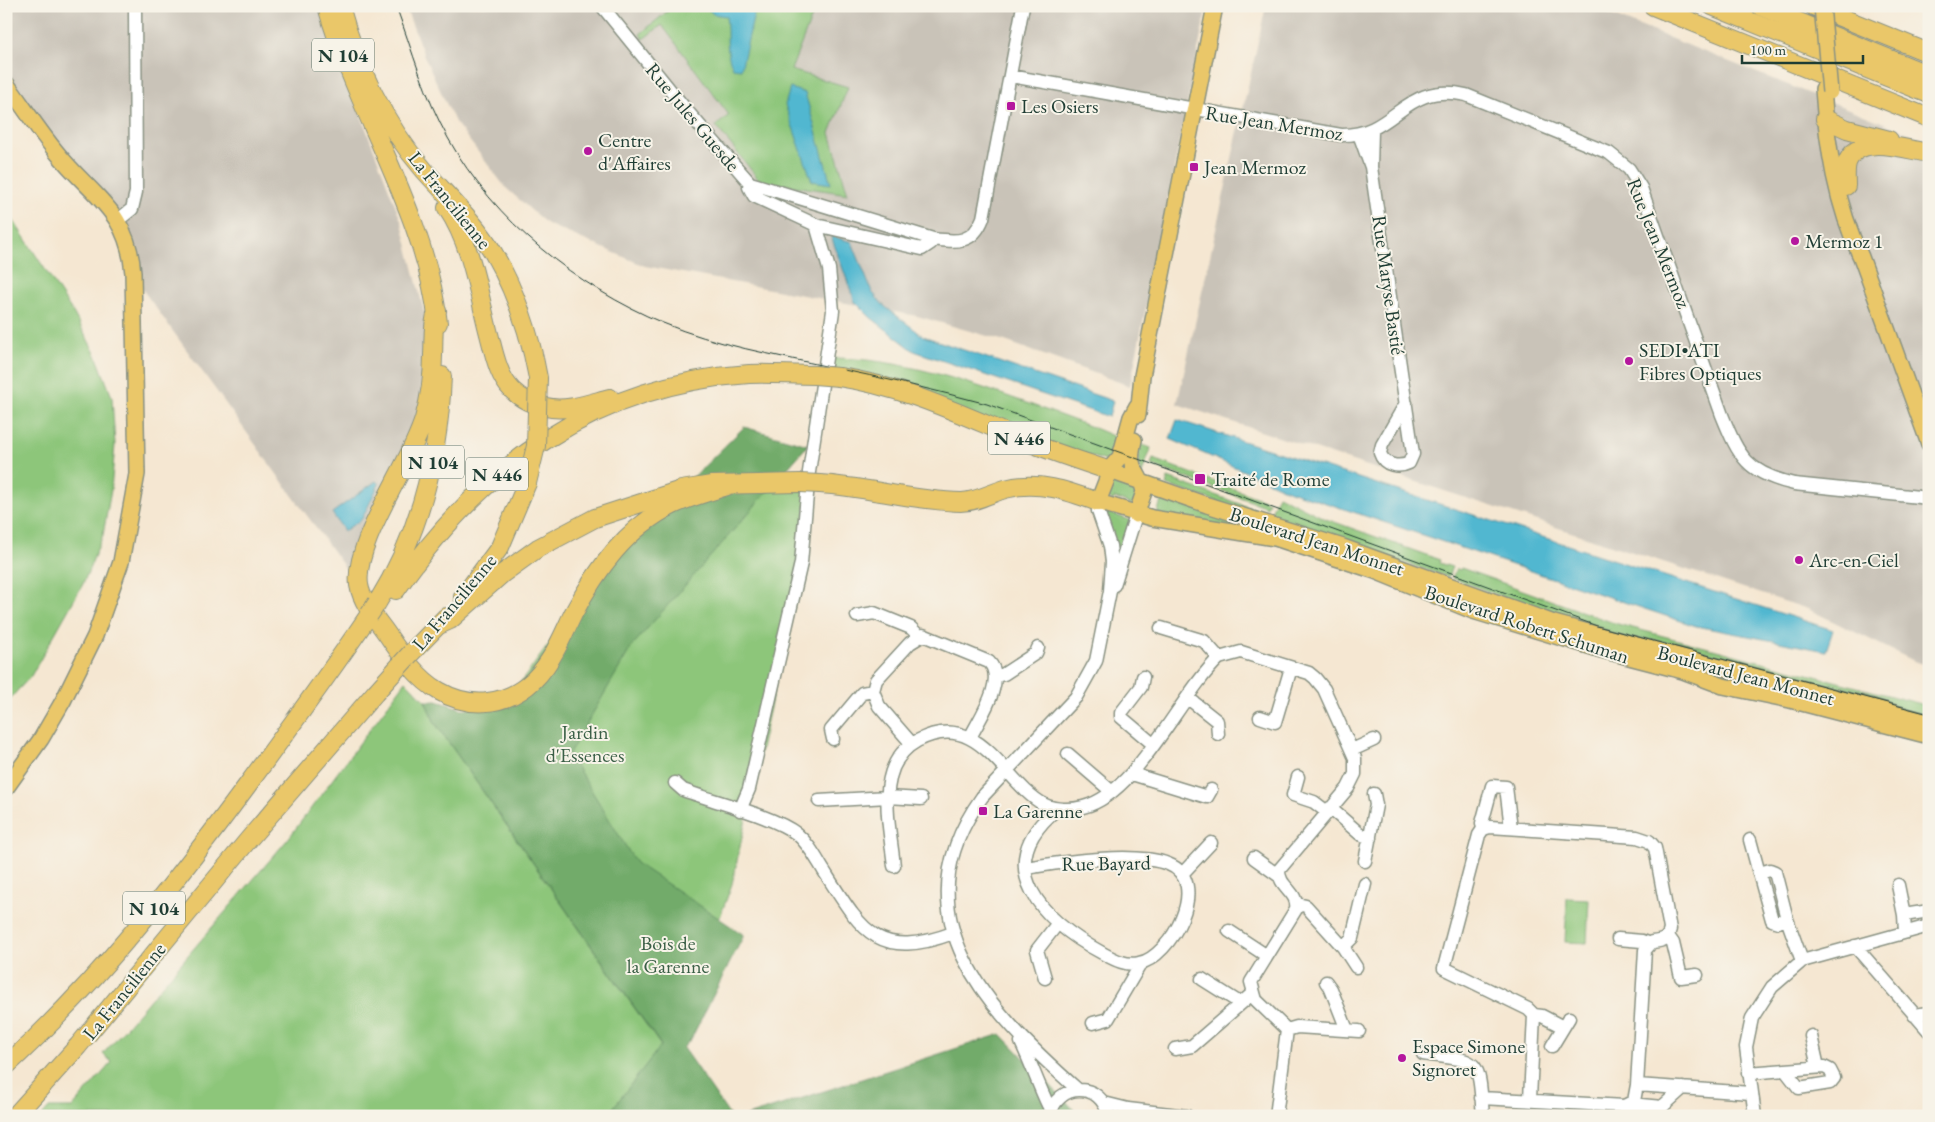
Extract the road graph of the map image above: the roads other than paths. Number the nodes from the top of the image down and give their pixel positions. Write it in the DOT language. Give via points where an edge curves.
graph roads {
  1 [pos="135,6"];
  2 [pos="327,6"];
  3 [pos="340,6"];
  4 [pos="602,6"];
  5 [pos="1023,6"];
  6 [pos="1215,6"];
  7 [pos="1653,6"];
  8 [pos="1712,6"];
  9 [pos="1760,6"];
  10 [pos="1814,6"];
  11 [pos="1822,6"];
  12 [pos="1929,53"];
  13 [pos="1929,75"];
  14 [pos="1010,76"];
  15 [pos="6,83"];
  16 [pos="1827,91"];
  17 [pos="1929,94"];
  18 [pos="1195,110"];
  19 [pos="1929,118"];
  20 [pos="1829,121"];
  21 [pos="1372,130"];
  22 [pos="1359,134"];
  23 [pos="1929,152"];
  24 [pos="1371,167"];
  25 [pos="424,170"];
  26 [pos="750,183"];
  27 [pos="1846,186"];
  28 [pos="117,221"];
  29 [pos="816,225"];
  30 [pos="933,239"];
  31 [pos="1861,256"];
  32 [pos="437,311"];
  33 [pos="649,393"];
  34 [pos="1406,404"];
  35 [pos="1137,406"];
  36 [pos="1929,444"];
  37 [pos="1110,471"];
  38 [pos="1141,482"];
  39 [pos="727,486"];
  40 [pos="1929,498"];
  41 [pos="1098,502"];
  42 [pos="1136,515"];
  43 [pos="1110,591"];
  44 [pos="375,609"];
  45 [pos="857,616"];
  46 [pos="439,625"];
  47 [pos="1161,628"];
  48 [pos="918,636"];
  49 [pos="1038,648"];
  50 [pos="1219,658"];
  51 [pos="1292,668"];
  52 [pos="996,676"];
  53 [pos="1143,677"];
  54 [pos="873,691"];
  55 [pos="1188,698"];
  56 [pos="1260,717"];
  57 [pos="1929,722"];
  58 [pos="1218,734"];
  59 [pos="1929,736"];
  60 [pos="970,738"];
  61 [pos="833,740"];
  62 [pos="1374,740"];
  63 [pos="912,744"];
  64 [pos="1153,744"];
  65 [pos="1352,750"];
  66 [pos="1068,754"];
  67 [pos="1007,770"];
  68 [pos="1132,774"];
  69 [pos="1298,777"];
  70 [pos="675,783"];
  71 [pos="6,788"];
  72 [pos="1211,790"];
  73 [pos="1111,792"];
  74 [pos="1374,794"];
  75 [pos="888,797"];
  76 [pos="921,799"];
  77 [pos="819,801"];
  78 [pos="1041,803"];
  79 [pos="1057,809"];
  80 [pos="1329,810"];
  81 [pos="745,812"];
  82 [pos="1041,822"];
  83 [pos="1512,828"];
  84 [pos="1483,829"];
  85 [pos="1370,838"];
  86 [pos="1750,840"];
  87 [pos="1211,843"];
  88 [pos="1254,858"];
  89 [pos="1365,862"];
  90 [pos="894,866"];
  91 [pos="1026,868"];
  92 [pos="1182,874"];
  93 [pos="1278,876"];
  94 [pos="1365,884"];
  95 [pos="1898,885"];
  96 [pos="1297,904"];
  97 [pos="1929,911"];
  98 [pos="1904,915"];
  99 [pos="1058,923"];
  100 [pos="1929,926"];
  101 [pos="1229,931"];
  102 [pos="1905,932"];
  103 [pos="953,933"];
  104 [pos="1668,936"];
  105 [pos="1618,938"];
  106 [pos="1650,944"];
  107 [pos="1855,946"];
  108 [pos="1343,947"];
  109 [pos="1267,956"];
  110 [pos="1802,961"];
  111 [pos="1120,962"];
  112 [pos="1141,963"];
  113 [pos="1356,967"];
  114 [pos="1697,975"];
  115 [pos="1045,978"];
  116 [pos="1202,979"];
  117 [pos="1326,982"];
  118 [pos="1128,984"];
  119 [pos="1253,993"];
  120 [pos="1240,1003"];
  121 [pos="1929,1013"];
  122 [pos="1534,1015"];
  123 [pos="1914,1015"];
  124 [pos="1093,1023"];
  125 [pos="1287,1030"];
  126 [pos="1929,1031"];
  127 [pos="1018,1035"];
  128 [pos="1811,1036"];
  129 [pos="1552,1046"];
  130 [pos="1175,1049"];
  131 [pos="1423,1054"];
  132 [pos="7,1064"];
  133 [pos="1818,1067"];
  134 [pos="1785,1070"];
  135 [pos="1748,1073"];
  136 [pos="1637,1085"];
  137 [pos="1683,1088"];
  138 [pos="1077,1089"];
  139 [pos="1751,1093"];
  140 [pos="1481,1098"];
  141 [pos="1530,1099"];
  142 [pos="1104,1103"];
  143 [pos="1630,1104"];
  144 [pos="1051,1111"];
  145 [pos="15,1116"];
  146 [pos="1108,1116"];
  147 [pos="1178,1116"];
  148 [pos="1276,1116"];
  149 [pos="1483,1116"];
  150 [pos="1755,1116"];
  1 -- 28 [label="street" via="136,192 132,209"];
  2 -- 32 [label="highway, La Francilienne / N 104" via="348,68 416,235"];
  3 -- 25 [label="highway, La Francilienne / N 104" via="353,48 374,94"];
  4 -- 26 [label="street, Rue Jules Guesde"];
  5 -- 14 [label="street, Rue Jules Guesde"];
  6 -- 18 [label="main road"];
  7 -- 19 [label="highway"];
  8 -- 17 [label="highway"];
  9 -- 13 [label="highway"];
  10 -- 12 [label="highway"];
  10 -- 16 [label="main road"];
  11 -- 16 [label="main road, bridge"];
  14 -- 18 [label="street, Rue Jean Mermoz"];
  14 -- 30 [label="street, Rue Jules Guesde" via="980,225 974,233 958,242"];
  15 -- 28 [label="main road" via="58,154 100,196"];
  16 -- 20 [label="main road"];
  18 -- 22 [label="street, Rue Jean Mermoz" via="1326,133"];
  18 -- 35 [label="main road"];
  20 -- 23 [label="highway"];
  20 -- 27 [label="main road"];
  20 -- 31 [label="main road" via="1829,147 1847,227"];
  21 -- 22 [label="street, Rue Jean Mermoz"];
  21 -- 24 [label="street, Rue Maryse Bastié"];
  21 -- 40 [label="street, Rue Jean Mermoz" via="1420,97 1454,93 1589,144 1621,162 1636,179 1645,197 1722,415 1747,462 1775,480 1794,484"];
  22 -- 24 [label="street, Rue Maryse Bastié"];
  23 -- 27 [label="highway" via="1875,145 1860,148 1847,164"];
  24 -- 34 [label="street, Rue Maryse Bastié"];
  25 -- 33 [label="highway" via="428,183 448,210 467,247 500,372 512,390 525,400 547,408 564,408 635,391"];
  25 -- 46 [label="highway, La Francilienne / N 104, bridge" via="478,232 504,271 529,331 538,378 536,446 527,483 510,528 490,564"];
  26 -- 29 [label="street" via="754,196"];
  26 -- 30 [label="street, Rue Jules Guesde"];
  27 -- 31 [label="main road"];
  28 -- 71 [label="main road" via="132,262 137,408 137,474 121,562 95,636 63,701"];
  29 -- 30 [label="street" via="922,249"];
  29 -- 81 [label="street" via="829,270 833,311 809,472 801,563"];
  31 -- 36 [label="main road"];
  32 -- 39 [label="highway" via="432,325 431,388 424,421 364,547 358,572 361,594 368,606 394,644 431,686 456,700 478,703 504,698 528,685 545,666 584,594 608,556 622,541 672,505"];
  32 -- 44 [label="highway, La Francilienne / N 104" via="443,367 441,416 434,460 411,536"];
  33 -- 37 [label="highway, N 446, bridge" via="749,374 814,375 864,381 930,402"];
  33 -- 44 [label="highway, N 446" via="583,418 552,434 513,461 485,484 448,523 384,606"];
  35 -- 37 [label="main road" via="1130,417 1120,457"];
  35 -- 38 [label="main road" via="1138,419 1130,459"];
  37 -- 38 [label="main road, Boulevard Jean Monnet"];
  37 -- 41 [label="main road"];
  38 -- 42 [label="main road" via="1144,492"];
  38 -- 57 [label="main road, Boulevard Jean Monnet" via="1343,546 1554,623"];
  39 -- 41 [label="highway, bridge" via="820,484 963,502 1008,488 1036,486 1064,489"];
  39 -- 46 [label="highway" via="681,490 595,518 538,548 502,574 450,620"];
  41 -- 42 [label="main road, Boulevard Robert Schuman"];
  41 -- 43 [label="street" via="1111,554"];
  42 -- 43 [label="street" via="1117,580"];
  42 -- 59 [label="main road, Boulevard Robert Schuman" via="1275,538 1375,571 1473,611 1683,671 1723,686"];
  43 -- 67 [label="street" via="1096,661 1084,683 1058,717"];
  44 -- 132 [label="highway, La Francilienne / N 104" via="216,828 140,926 71,1003"];
  45 -- 48 [label="street" via="874,613 911,628"];
  46 -- 145 [label="highway, La Francilienne / N 104, bridge" via="374,693 78,1046"];
  47 -- 50 [label="street" via="1204,641"];
  48 -- 52 [label="street" via="930,636 989,662"];
  48 -- 54 [label="street" via="876,680"];
  49 -- 52 [label="street" via="1036,653"];
  50 -- 51 [label="street" via="1241,652"];
  50 -- 55 [label="street"];
  51 -- 56 [label="street" via="1275,722"];
  51 -- 65 [label="street" via="1309,674 1320,683"];
  52 -- 60 [label="street"];
  53 -- 64 [label="street" via="1141,687 1121,717"];
  54 -- 61 [label="street" via="862,693 831,730"];
  54 -- 63 [label="street" via="879,706"];
  55 -- 58 [label="street" via="1217,721"];
  55 -- 64 [label="street"];
  60 -- 63 [label="street" via="940,734"];
  60 -- 67 [label="street"];
  62 -- 65 [label="street"];
  63 -- 75 [label="street" via="902,752 892,768"];
  64 -- 68 [label="street"];
  65 -- 80 [label="street" via="1356,758 1355,774 1348,788"];
  66 -- 73 [label="street"];
  67 -- 78 [label="street"];
  67 -- 103 [label="street" via="972,811 956,843 948,890"];
  68 -- 72 [label="street" via="1207,797"];
  68 -- 73 [label="street"];
  69 -- 80 [label="street" via="1293,795"];
  70 -- 81 [label="street" via="683,790"];
  73 -- 79 [label="street" via="1084,807"];
  74 -- 85 [label="street" via="1376,805"];
  75 -- 76 [label="street"];
  75 -- 77 [label="street"];
  75 -- 90 [label="street"];
  78 -- 79 [label="street"];
  78 -- 82 [label="street"];
  79 -- 82 [label="street"];
  80 -- 85 [label="street"];
  80 -- 93 [label="street" via="1283,865"];
  81 -- 103 [label="street" via="791,830 806,844 849,910 869,932 908,944 924,943"];
  82 -- 91 [label="street" via="1028,843"];
  83 -- 84 [label="street"];
  83 -- 84 [label="street" via="1506,787 1492,786"];
  83 -- 104 [label="street" via="1649,840 1658,861 1669,921"];
  84 -- 122 [label="street" via="1476,844 1444,968 1528,1009"];
  85 -- 89 [label="street"];
  86 -- 110 [label="street" via="1760,877 1762,872 1775,872"];
  87 -- 92 [label="street"];
  88 -- 93 [label="street"];
  91 -- 92 [label="street, Rue Bayard" via="1070,860 1129,859 1169,864"];
  91 -- 99 [label="street" via="1031,893"];
  92 -- 112 [label="street" via="1189,890 1186,906 1166,946 1152,959"];
  93 -- 96 [label="street"];
  94 -- 108 [label="street" via="1352,938"];
  95 -- 98 [label="street"];
  96 -- 108 [label="street" via="1306,906"];
  96 -- 109 [label="street"];
  97 -- 98 [label="street"];
  98 -- 102 [label="street"];
  99 -- 111 [label="street"];
  99 -- 115 [label="street" via="1037,950"];
  100 -- 102 [label="street"];
  101 -- 109 [label="street"];
  102 -- 107 [label="street"];
  103 -- 127 [label="street" via="971,973"];
  104 -- 106 [label="street"];
  104 -- 114 [label="street" via="1673,943 1681,978"];
  105 -- 106 [label="street"];
  106 -- 136 [label="street" via="1645,950"];
  107 -- 110 [label="street"];
  107 -- 123 [label="street"];
  108 -- 113 [label="street"];
  109 -- 119 [label="street" via="1251,982"];
  110 -- 135 [label="street" via="1772,986 1752,1018 1746,1047"];
  111 -- 112 [label="street"];
  111 -- 118 [label="street"];
  112 -- 118 [label="street"];
  116 -- 120 [label="street"];
  117 -- 125 [label="street" via="1353,1030 1297,1027"];
  118 -- 124 [label="street" via="1108,1019"];
  119 -- 120 [label="street"];
  119 -- 125 [label="street" via="1264,1010"];
  120 -- 130 [label="street" via="1192,1046"];
  121 -- 123 [label="street"];
  122 -- 129 [label="street" via="1566,1022"];
  122 -- 141 [label="street"];
  123 -- 126 [label="street"];
  125 -- 148 [label="street"];
  127 -- 138 [label="street"];
  127 -- 144 [label="street"];
  128 -- 133 [label="street"];
  131 -- 140 [label="street" via="1465,1059 1472,1063 1477,1069"];
  133 -- 134 [label="street"];
  133 -- 134 [label="street" via="1830,1070 1834,1078 1830,1083 1799,1088"];
  134 -- 135 [label="street"];
  135 -- 139 [label="street"];
  136 -- 137 [label="street"];
  136 -- 143 [label="street" via="1636,1097"];
  137 -- 139 [label="street"];
  137 -- 143 [label="street" via="1662,1107"];
  138 -- 142 [label="street" via="1092,1092"];
  138 -- 144 [label="street" via="1062,1094"];
  139 -- 150 [label="street"];
  140 -- 141 [label="street"];
  140 -- 149 [label="street"];
  141 -- 143 [label="street"];
  142 -- 146 [label="street"];
  142 -- 147 [label="street"];
}
